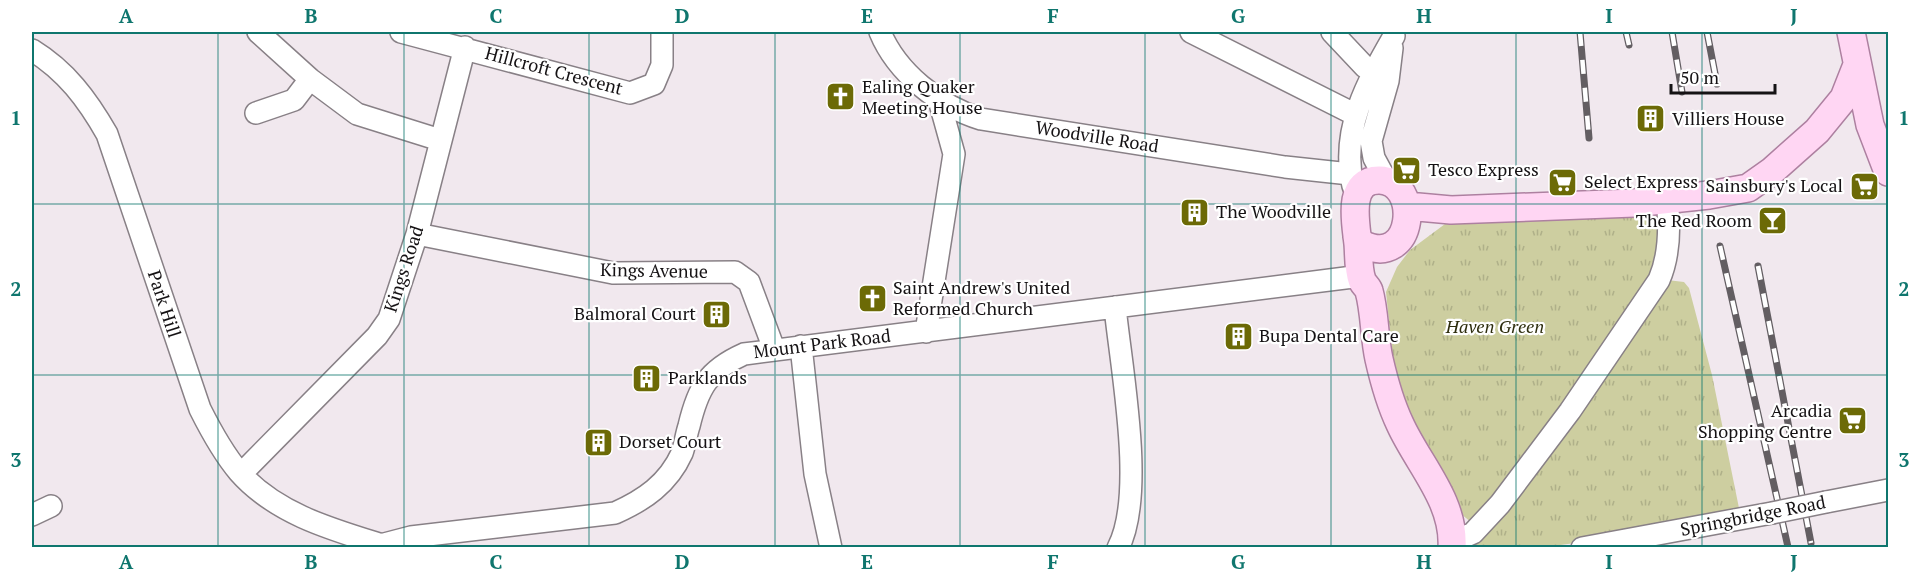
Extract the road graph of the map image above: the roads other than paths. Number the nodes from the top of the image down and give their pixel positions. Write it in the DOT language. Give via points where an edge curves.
graph roads {
  1 [pos="258,32"];
  2 [pos="401,32"];
  3 [pos="662,32"];
  4 [pos="880,32"];
  5 [pos="1191,32"];
  6 [pos="1332,32"];
  7 [pos="1851,32"];
  8 [pos="1394,34"];
  9 [pos="474,43"];
  10 [pos="32,50"];
  11 [pos="1857,65"];
  12 [pos="1381,76"];
  13 [pos="310,80"];
  14 [pos="939,100"];
  15 [pos="256,113"];
  16 [pos="963,113"];
  17 [pos="1354,114"];
  18 [pos="1870,125"];
  19 [pos="1817,131"];
  20 [pos="440,140"];
  21 [pos="954,154"];
  22 [pos="1888,172"];
  23 [pos="1388,182"];
  24 [pos="1353,186"];
  25 [pos="1667,199"];
  26 [pos="1407,206"];
  27 [pos="417,234"];
  28 [pos="1357,237"];
  29 [pos="1390,248"];
  30 [pos="1365,284"];
  31 [pos="1115,307"];
  32 [pos="926,332"];
  33 [pos="801,346"];
  34 [pos="774,349"];
  35 [pos="240,474"];
  36 [pos="1888,490"];
  37 [pos="51,506"];
  38 [pos="32,515"];
  39 [pos="335,538"];
  40 [pos="1619,544"];
  41 [pos="374,545"];
  42 [pos="1453,545"];
  43 [pos="831,548"];
  44 [pos="1118,548"];
  45 [pos="1582,548"];
  1 -- 13 [label="street"];
  2 -- 9 [label="street, Hillcroft Crescent"];
  3 -- 9 [label="street, Hillcroft Crescent" via="662,65 654,84 630,93"];
  4 -- 14 [label="street, Woodville Road" via="900,65"];
  5 -- 17 [label="street"];
  6 -- 12 [label="street" via="1365,67"];
  7 -- 11 [label="main road"];
  8 -- 12 [label="street"];
  9 -- 20 [label="street, Kings Road"];
  10 -- 35 [label="street, Park Hill" via="70,79 107,134 200,409 219,446"];
  11 -- 18 [label="main road"];
  11 -- 19 [label="main road" via="1849,90"];
  12 -- 17 [label="street"];
  12 -- 23 [label="street" via="1371,147"];
  13 -- 15 [label="street" via="294,100"];
  13 -- 20 [label="street" via="357,114"];
  14 -- 16 [label="street, Woodville Road"];
  14 -- 21 [label="street"];
  16 -- 21 [label="street"];
  16 -- 24 [label="street, Woodville Road" via="1285,166"];
  17 -- 24 [label="street"];
  18 -- 19 [label="main road" via="1846,124"];
  18 -- 22 [label="main road"];
  19 -- 25 [label="main road" via="1748,188"];
  20 -- 27 [label="street, Kings Road"];
  21 -- 32 [label="street"];
  23 -- 24 [label="main road" via="1372,181 1360,190"];
  23 -- 26 [label="main road" via="1398,189"];
  24 -- 28 [label="main road"];
  25 -- 26 [label="main road" via="1451,210"];
  25 -- 42 [label="street" via="1666,260 1659,280 1570,411 1500,504 1473,533"];
  26 -- 29 [label="main road" via="1404,231"];
  27 -- 34 [label="street, Kings Avenue" via="613,273 735,272 749,282"];
  27 -- 35 [label="street, Kings Road" via="389,319 377,336"];
  28 -- 29 [label="main road" via="1367,247"];
  28 -- 30 [label="main road"];
  29 -- 30 [label="main road" via="1378,278"];
  30 -- 31 [label="street, Mount Park Road"];
  30 -- 42 [label="main road" via="1388,394 1400,425 1447,511"];
  31 -- 32 [label="street, Mount Park Road"];
  31 -- 44 [label="street" via="1132,476 1125,534"];
  32 -- 33 [label="street, Mount Park Road"];
  33 -- 34 [label="street, Mount Park Road"];
  33 -- 43 [label="street" via="815,474"];
  34 -- 41 [label="street, Mount Park Road" via="744,354 709,374 694,405 682,452 664,481 643,500 615,513 411,537"];
  35 -- 39 [label="street, Park Hill"];
  36 -- 40 [label="street, Springbridge Road, bridge"];
  37 -- 38 [label="street"];
  39 -- 41 [label="street, Park Hill"];
  40 -- 45 [label="street"];
}
